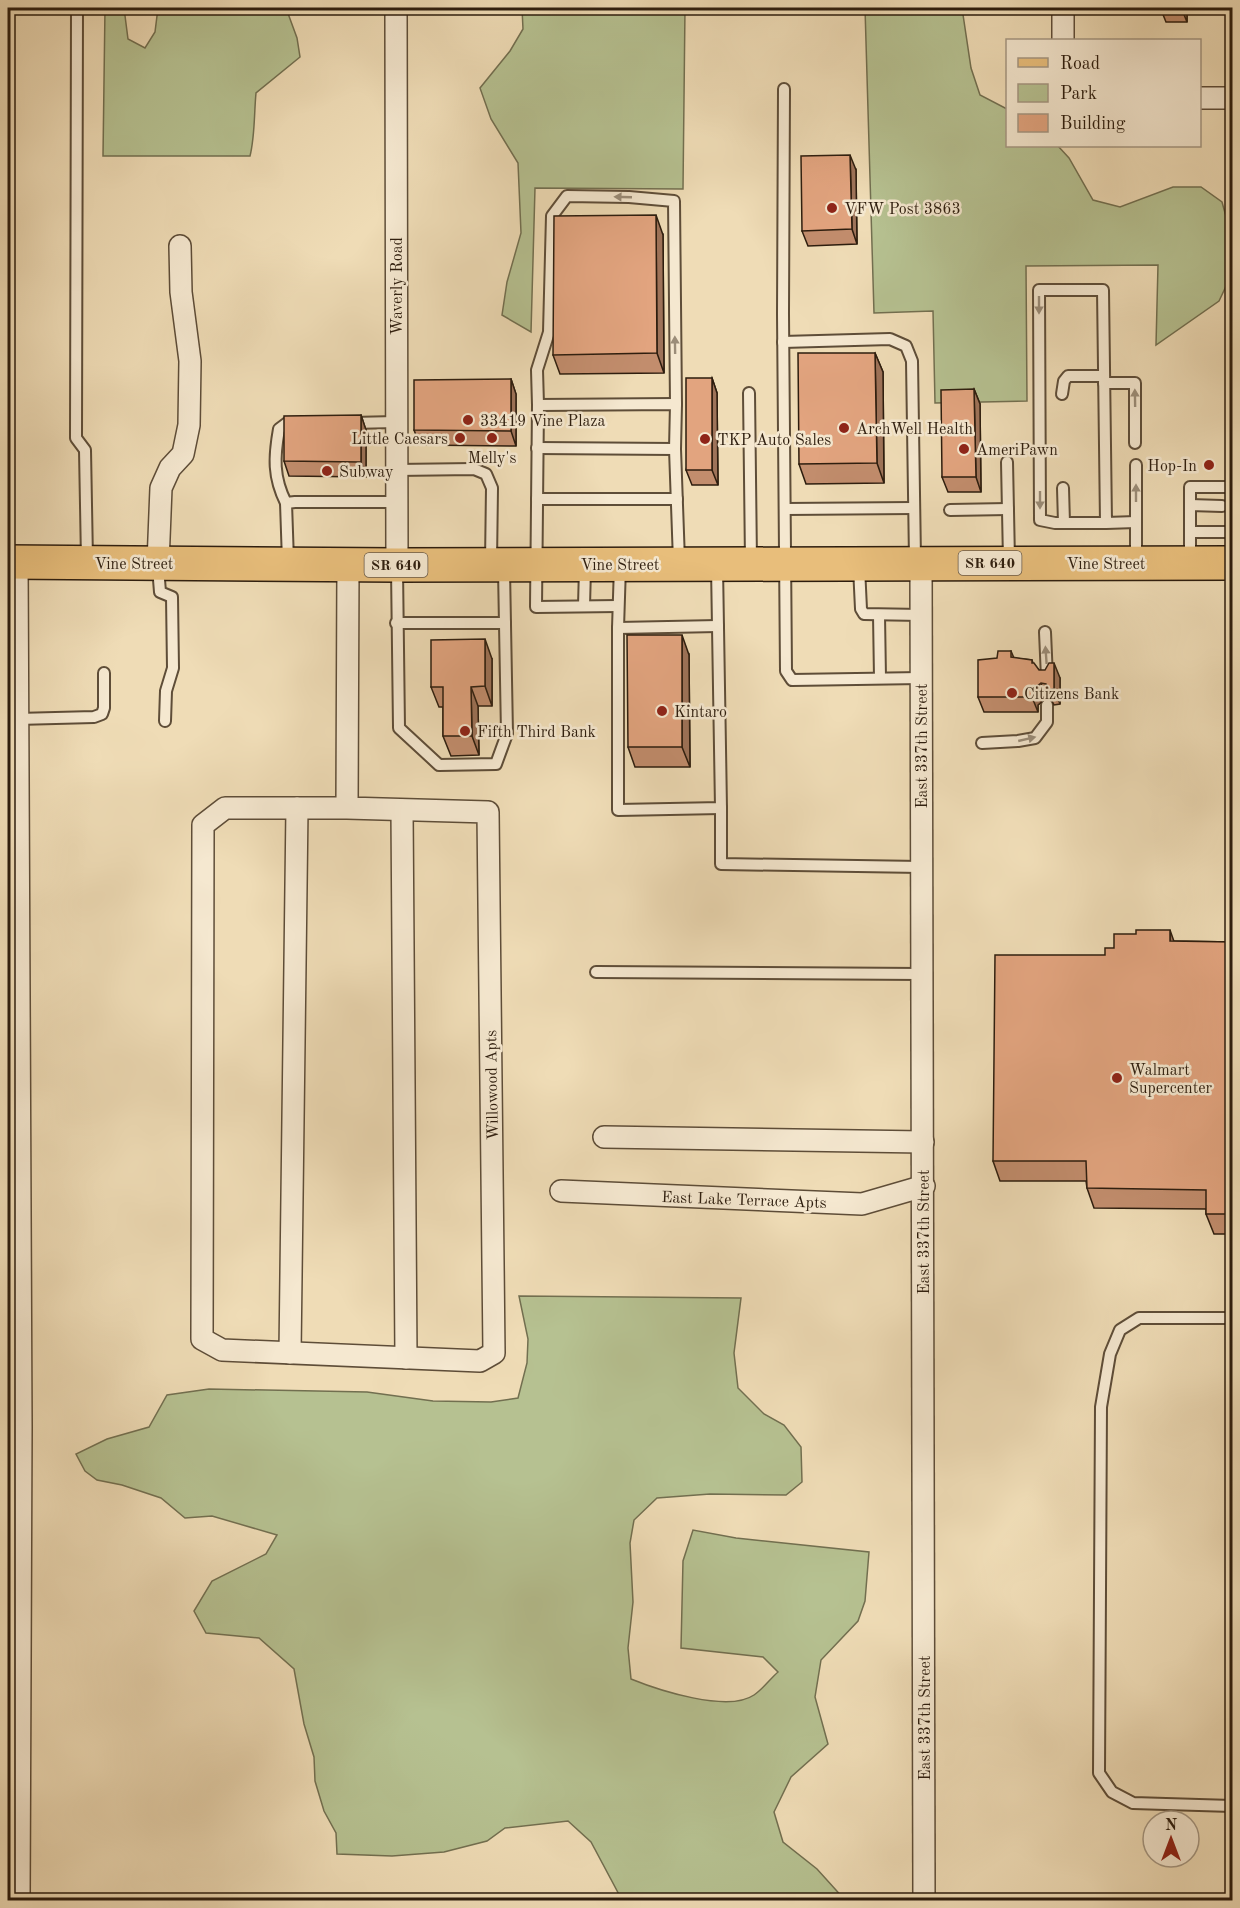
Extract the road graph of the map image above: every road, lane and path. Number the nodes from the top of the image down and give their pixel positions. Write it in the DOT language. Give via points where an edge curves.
graph roads {
  1 [pos="76,8"];
  2 [pos="396,8"];
  3 [pos="1063,8"];
  4 [pos="1064,39"];
  5 [pos="784,89"];
  6 [pos="1201,98"];
  7 [pos="1233,98"];
  8 [pos="180,246"];
  9 [pos="783,342"];
  10 [pos="1104,379"];
  11 [pos="749,393"];
  12 [pos="1062,394"];
  13 [pos="676,404"];
  14 [pos="538,405"];
  15 [pos="396,422"];
  16 [pos="309,423"];
  17 [pos="342,423"];
  18 [pos="1135,443"];
  19 [pos="537,448"];
  20 [pos="675,449"];
  21 [pos="1007,462"];
  22 [pos="1136,465"];
  23 [pos="396,470"];
  24 [pos="1233,487"];
  25 [pos="1063,488"];
  26 [pos="537,499"];
  27 [pos="677,499"];
  28 [pos="396,502"];
  29 [pos="286,504"];
  30 [pos="1190,506"];
  31 [pos="1222,506"];
  32 [pos="914,508"];
  33 [pos="785,509"];
  34 [pos="1008,509"];
  35 [pos="950,510"];
  36 [pos="1136,522"];
  37 [pos="1064,523"];
  38 [pos="1106,523"];
  39 [pos="1190,532"];
  40 [pos="1233,532"];
  41 [pos="12,562"];
  42 [pos="87,563"];
  43 [pos="158,563"];
  44 [pos="859,563"];
  45 [pos="918,563"];
  46 [pos="1009,563"];
  47 [pos="1136,563"];
  48 [pos="1233,563"];
  49 [pos="288,564"];
  50 [pos="585,564"];
  51 [pos="620,564"];
  52 [pos="679,564"];
  53 [pos="717,564"];
  54 [pos="751,564"];
  55 [pos="785,564"];
  56 [pos="1190,564"];
  57 [pos="348,565"];
  58 [pos="397,565"];
  59 [pos="497,565"];
  60 [pos="536,565"];
  61 [pos="584,606"];
  62 [pos="618,606"];
  63 [pos="879,615"];
  64 [pos="921,615"];
  65 [pos="396,623"];
  66 [pos="505,623"];
  67 [pos="718,626"];
  68 [pos="618,628"];
  69 [pos="1044,632"];
  70 [pos="104,673"];
  71 [pos="880,678"];
  72 [pos="921,678"];
  73 [pos="1047,678"];
  74 [pos="1047,705"];
  75 [pos="17,719"];
  76 [pos="165,721"];
  77 [pos="982,742"];
  78 [pos="297,808"];
  79 [pos="347,808"];
  80 [pos="721,808"];
  81 [pos="402,810"];
  82 [pos="921,867"];
  83 [pos="596,972"];
  84 [pos="922,974"];
  85 [pos="604,1137"];
  86 [pos="923,1142"];
  87 [pos="14,1167"];
  88 [pos="924,1186"];
  89 [pos="561,1191"];
  90 [pos="1233,1318"];
  91 [pos="290,1353"];
  92 [pos="406,1358"];
  93 [pos="14,1426"];
  94 [pos="1233,1806"];
  95 [pos="19,1900"];
  96 [pos="924,1900"];
  1 -- 42 [label="lane" via="76,438 85,450"];
  2 -- 15 [label="street, Waverly Road" via="402,388"];
  3 -- 4 [label="street"];
  5 -- 9 [label="lane"];
  6 -- 7 [label="street"];
  8 -- 43 [label="street" via="190,361 189,425 183,454 170,468 161,488"];
  9 -- 32 [label="lane" via="890,339 906,346 912,361"];
  9 -- 33 [label="lane"];
  10 -- 12 [label="lane" via="1068,376"];
  18 -- 10 [label="lane, one-way" via="1135,383"];
  10 -- 37 [label="lane, one-way" via="1103,290 1039,290 1040,520"];
  10 -- 38 [label="lane"];
  11 -- 54 [label="lane"];
  13 -- 14 [label="lane"];
  13 -- 14 [label="lane, one-way" via="674,201 567,196 552,216 549,332 537,370"];
  13 -- 20 [label="lane"];
  14 -- 19 [label="lane"];
  15 -- 17 [label="lane"];
  15 -- 23 [label="street, Waverly Road"];
  16 -- 29 [label="lane" via="287,423 279,429 275,451 278,487"];
  19 -- 20 [label="lane"];
  19 -- 26 [label="lane"];
  20 -- 27 [label="lane"];
  21 -- 34 [label="lane"];
  36 -- 22 [label="lane, one-way"];
  23 -- 28 [label="street, Waverly Road"];
  23 -- 59 [label="lane" via="474,469 486,474 492,488"];
  24 -- 30 [label="lane" via="1190,487"];
  25 -- 37 [label="lane"];
  26 -- 27 [label="lane"];
  26 -- 60 [label="lane"];
  27 -- 52 [label="lane"];
  28 -- 29 [label="lane"];
  28 -- 58 [label="street, Waverly Road"];
  29 -- 49 [label="lane"];
  30 -- 31 [label="lane"];
  30 -- 39 [label="lane"];
  32 -- 33 [label="lane"];
  32 -- 45 [label="lane"];
  33 -- 55 [label="lane"];
  34 -- 35 [label="lane"];
  34 -- 46 [label="lane"];
  36 -- 38 [label="lane"];
  36 -- 47 [label="lane"];
  37 -- 38 [label="lane"];
  39 -- 40 [label="lane"];
  39 -- 56 [label="lane"];
  41 -- 42 [label="main road, Vine Street / SR 640"];
  41 -- 75 [label="street"];
  42 -- 43 [label="main road, Vine Street / SR 640"];
  43 -- 49 [label="main road, Vine Street / SR 640"];
  43 -- 76 [label="lane" via="160,592 172,597 173,668 166,691"];
  44 -- 45 [label="main road, Vine Street / SR 640"];
  44 -- 55 [label="main road, Vine Street / SR 640"];
  44 -- 63 [label="lane" via="861,609 864,614"];
  45 -- 46 [label="main road, Vine Street / SR 640"];
  45 -- 64 [label="street, East 337th Street"];
  46 -- 47 [label="main road, Vine Street / SR 640"];
  47 -- 56 [label="main road, Vine Street / SR 640"];
  48 -- 56 [label="main road, Vine Street / SR 640"];
  49 -- 57 [label="main road, Vine Street / SR 640"];
  50 -- 51 [label="main road, Vine Street / SR 640"];
  50 -- 60 [label="main road, Vine Street / SR 640"];
  50 -- 61 [label="lane"];
  51 -- 52 [label="main road, Vine Street / SR 640"];
  51 -- 62 [label="lane"];
  52 -- 53 [label="main road, Vine Street / SR 640"];
  53 -- 54 [label="main road, Vine Street / SR 640"];
  53 -- 67 [label="lane"];
  54 -- 55 [label="main road, Vine Street / SR 640"];
  55 -- 71 [label="lane" via="788,676 792,680"];
  57 -- 58 [label="main road, Vine Street / SR 640"];
  57 -- 79 [label="street"];
  58 -- 59 [label="main road, Vine Street / SR 640"];
  58 -- 65 [label="lane"];
  59 -- 60 [label="main road, Vine Street / SR 640"];
  59 -- 66 [label="lane"];
  60 -- 61 [label="lane" via="536,607"];
  61 -- 62 [label="lane"];
  62 -- 68 [label="lane"];
  63 -- 64 [label="lane"];
  63 -- 71 [label="lane"];
  64 -- 72 [label="street, East 337th Street"];
  65 -- 66 [label="lane"];
  65 -- 66 [label="lane" via="399,728 439,765 496,764 507,734"];
  67 -- 68 [label="lane"];
  67 -- 80 [label="lane"];
  68 -- 80 [label="lane" via="618,810"];
  73 -- 69 [label="lane, one-way"];
  70 -- 75 [label="lane" via="102,714"];
  71 -- 72 [label="lane"];
  72 -- 82 [label="street, East 337th Street"];
  77 -- 74 [label="lane, one-way" via="1035,738 1047,722"];
  75 -- 87 [label="street"];
  78 -- 79 [label="street, Willowood Apts"];
  78 -- 91 [label="street"];
  78 -- 91 [label="street, Willowood Apts" via="225,808 203,825 202,1339 222,1350"];
  79 -- 81 [label="street, Willowood Apts"];
  80 -- 82 [label="lane" via="721,864"];
  81 -- 92 [label="street"];
  81 -- 92 [label="street, Willowood Apts" via="488,812 494,1353 480,1361"];
  82 -- 84 [label="street, East 337th Street"];
  83 -- 84 [label="lane"];
  84 -- 86 [label="street, East 337th Street"];
  85 -- 86 [label="street"];
  86 -- 88 [label="street, East 337th Street"];
  87 -- 93 [label="street"];
  88 -- 89 [label="street, East Lake Terrace Apts" via="862,1204"];
  88 -- 96 [label="street, East 337th Street"];
  90 -- 94 [label="lane" via="1139,1318 1120,1330 1110,1354 1101,1407 1099,1773 1112,1792 1133,1803"];
  91 -- 92 [label="street, Willowood Apts"];
  93 -- 95 [label="street"];
}
